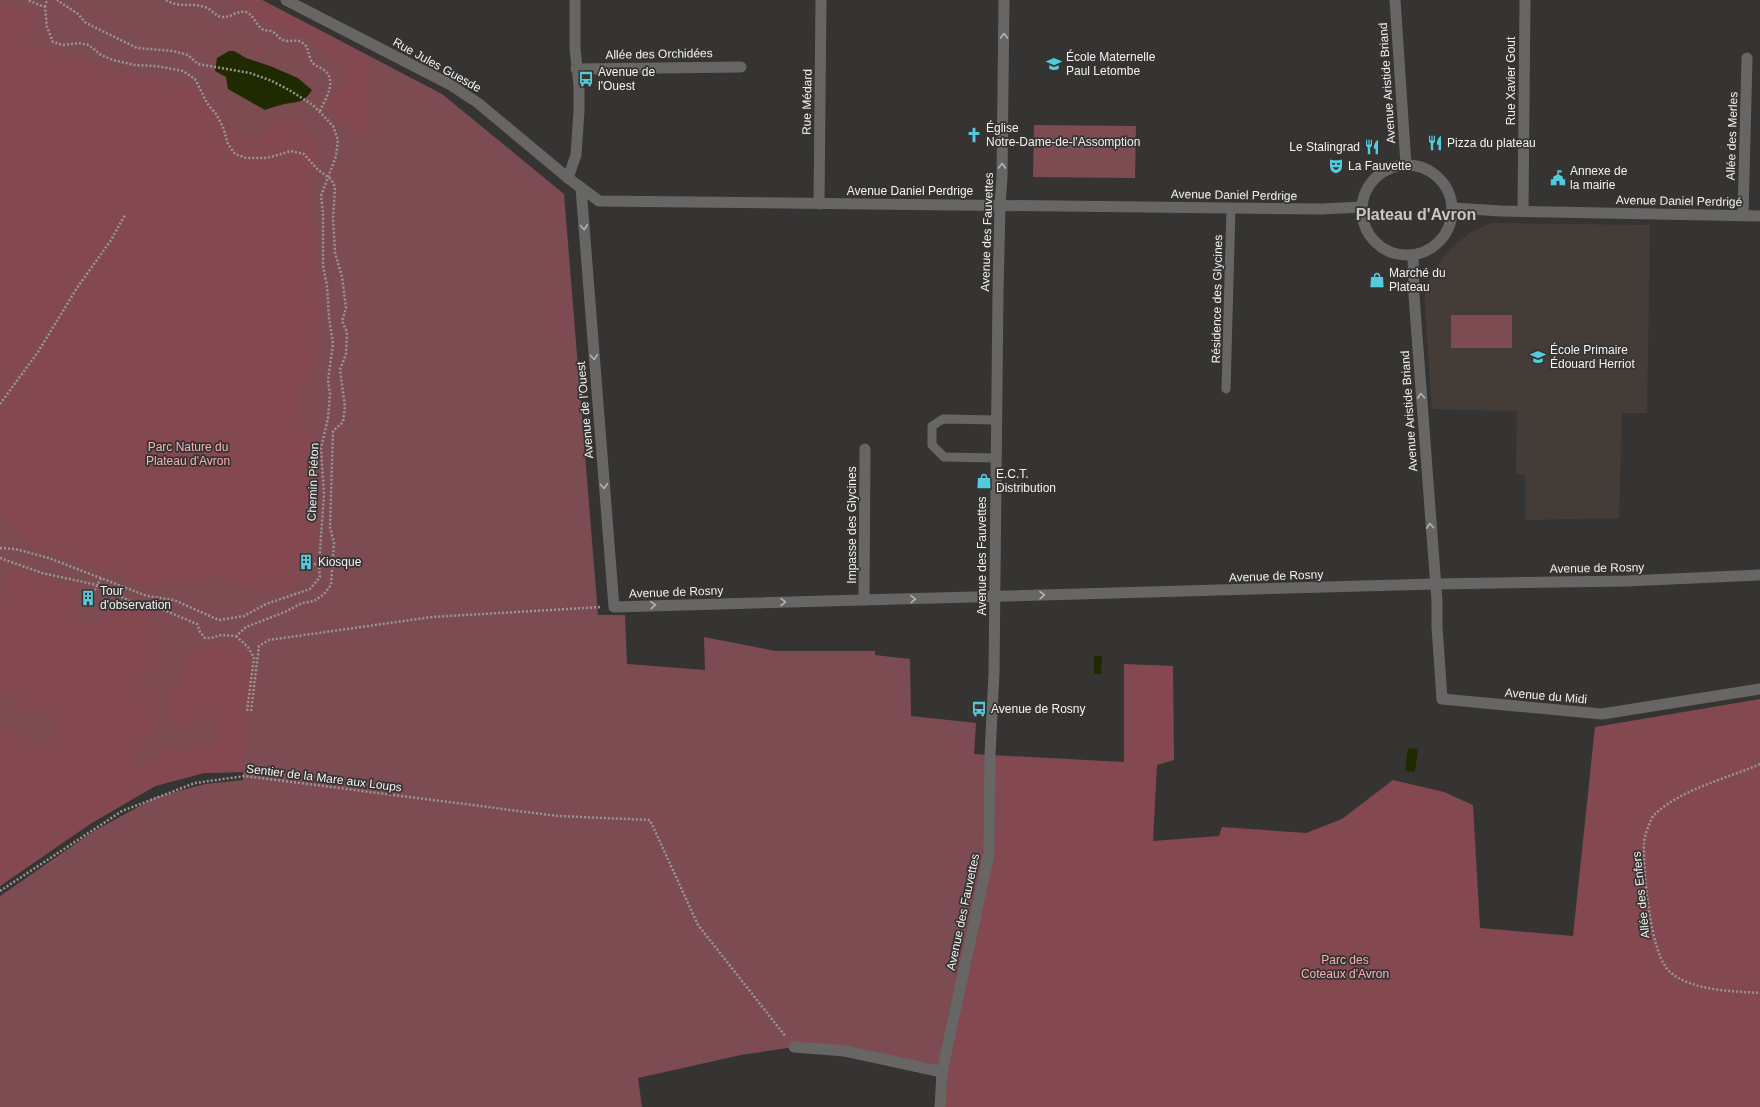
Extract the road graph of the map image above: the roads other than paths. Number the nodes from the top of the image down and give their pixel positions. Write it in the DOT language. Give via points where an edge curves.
graph roads {
  1 [pos="286,0"];
  2 [pos="575,0"];
  3 [pos="821,0"];
  4 [pos="1004,0"];
  5 [pos="1395,0"];
  6 [pos="1524,0"];
  7 [pos="1747,58"];
  8 [pos="741,66"];
  9 [pos="576,68"];
  10 [pos="1406,165"];
  11 [pos="568,178"];
  12 [pos="581,188"];
  13 [pos="819,204"];
  14 [pos="1000,205"];
  15 [pos="1362,207"];
  16 [pos="1231,208"];
  17 [pos="1453,208"];
  18 [pos="1523,211"];
  19 [pos="1743,215"];
  20 [pos="1760,216"];
  21 [pos="1413,255"];
  22 [pos="1226,389"];
  23 [pos="996,420"];
  24 [pos="865,449"];
  25 [pos="996,458"];
  26 [pos="1760,575"];
  27 [pos="1435,584"];
  28 [pos="995,596"];
  29 [pos="864,600"];
  30 [pos="614,607"];
  31 [pos="1760,689"];
  32 [pos="794,1047"];
  33 [pos="942,1072"];
  34 [pos="940,1107"];
  1 -- 11 [label="street, Rue Jules Guesde" via="449,84 478,103"];
  2 -- 9 [label="street"];
  3 -- 13 [label="street, Rue Médard"];
  14 -- 4 [label="street, Avenue des Fauvettes, one-way"];
  5 -- 10 [label="street, Avenue Aristide Briand"];
  6 -- 18 [label="street, Rue Xavier Gout"];
  7 -- 19 [label="street, Allée des Merles"];
  8 -- 9 [label="street, Allée des Orchidées"];
  9 -- 11 [label="street" via="579,86 576,155"];
  10 -- 15 [label="street" via="1390,168 1376,177 1366,191"];
  10 -- 17 [label="street" via="1420,166 1433,173 1447,188"];
  11 -- 12 [label="street, Rue Jules Guesde"];
  12 -- 13 [label="street, Avenue Daniel Perdrige" via="599,201"];
  12 -- 30 [label="street, Avenue de l'Ouest, one-way"];
  13 -- 14 [label="street, Avenue Daniel Perdrige"];
  14 -- 16 [label="street, Avenue Daniel Perdrige"];
  14 -- 23 [label="street, Avenue des Fauvettes"];
  15 -- 16 [label="street, Avenue Daniel Perdrige" via="1321,210"];
  15 -- 21 [label="street" via="1364,226 1371,237 1390,252"];
  16 -- 22 [label="lane, Résidence des Glycines"];
  17 -- 18 [label="street, Avenue Daniel Perdrigé"];
  17 -- 21 [label="street" via="1451,223 1444,238 1425,252"];
  18 -- 19 [label="street, Avenue Daniel Perdrigé"];
  19 -- 20 [label="street, Avenue Daniel Perdrigé"];
  27 -- 21 [label="street, Avenue Aristide Briand, one-way"];
  23 -- 25 [label="street, Avenue des Fauvettes"];
  23 -- 25 [label="lane" via="943,419 932,426 932,444 944,457"];
  24 -- 29 [label="street, Impasse des Glycines"];
  25 -- 28 [label="street, Avenue des Fauvettes"];
  26 -- 27 [label="street, Avenue de Rosny" via="1627,581"];
  28 -- 27 [label="street, Avenue de Rosny, one-way"];
  27 -- 31 [label="street, Avenue du Midi" via="1442,699 1602,714"];
  29 -- 28 [label="street, Avenue de Rosny, one-way"];
  28 -- 33 [label="street, Avenue des Fauvettes" via="989,854"];
  30 -- 29 [label="street, Avenue de Rosny, one-way"];
  32 -- 33 [label="street" via="845,1051"];
  33 -- 34 [label="street, Avenue des Fauvettes"];
}
